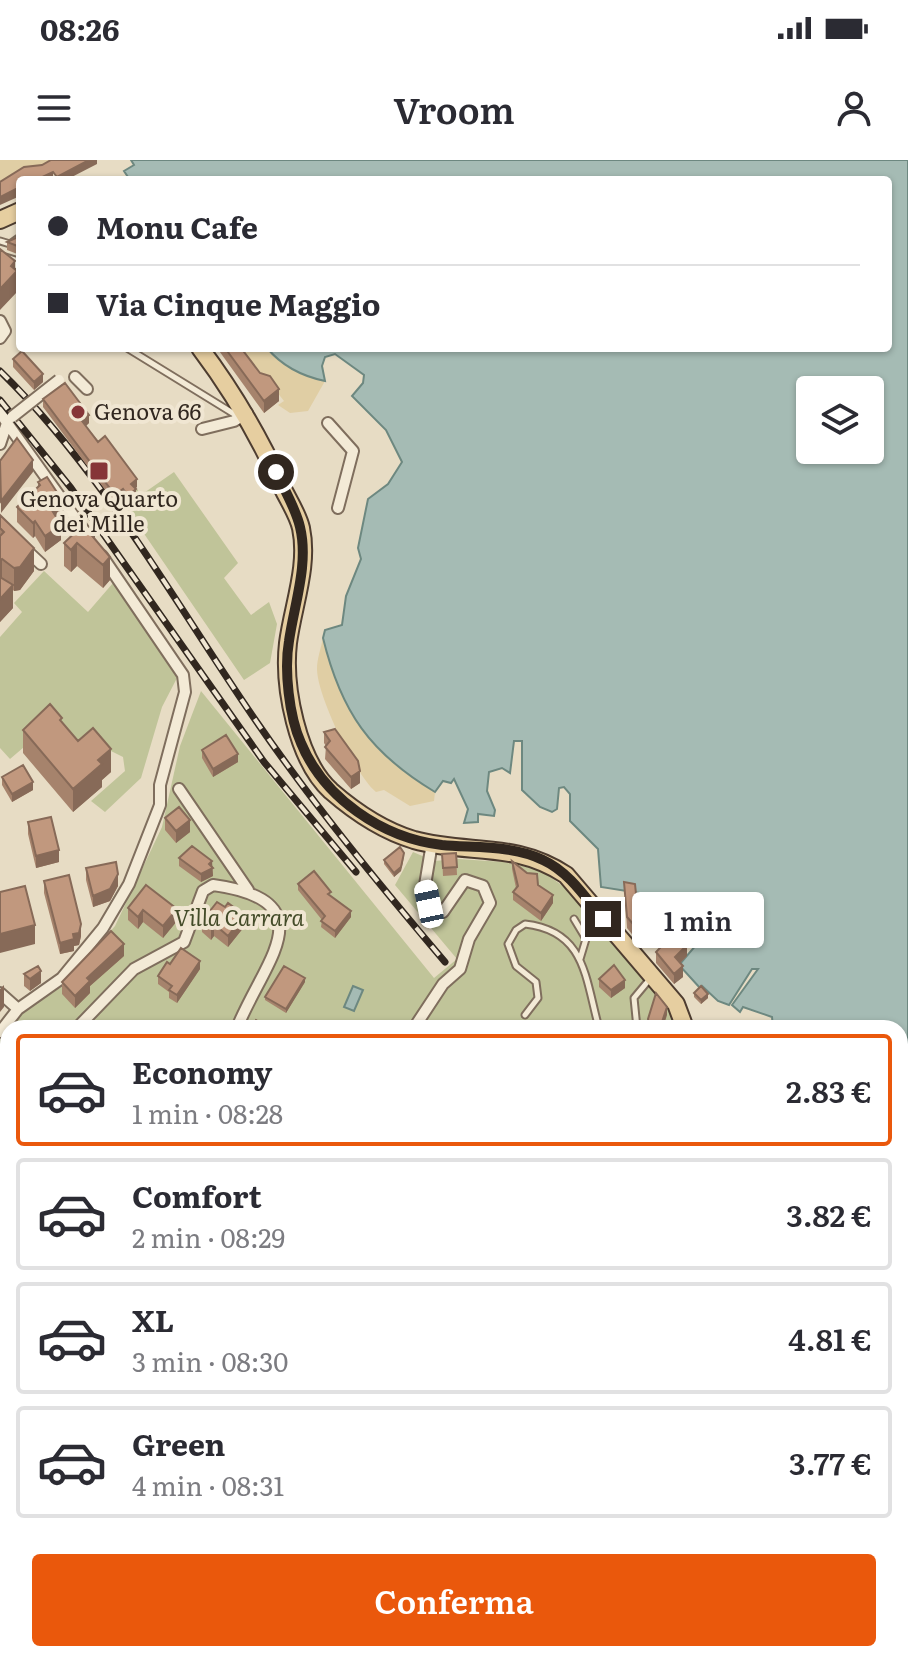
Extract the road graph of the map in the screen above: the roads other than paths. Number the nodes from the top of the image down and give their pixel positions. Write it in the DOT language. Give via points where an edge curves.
graph roads {
  1 [pos="0,321"];
  2 [pos="0,338"];
  3 [pos="134,352"];
  4 [pos="203,352"];
  5 [pos="75,377"];
  6 [pos="59,380"];
  7 [pos="87,389"];
  8 [pos="0,412"];
  9 [pos="243,415"];
  10 [pos="9,420"];
  11 [pos="328,423"];
  12 [pos="202,429"];
  13 [pos="0,444"];
  14 [pos="338,508"];
  15 [pos="21,545"];
  16 [pos="41,564"];
  17 [pos="179,789"];
  18 [pos="432,843"];
  19 [pos="248,890"];
  20 [pos="574,919"];
  21 [pos="580,960"];
  22 [pos="653,978"];
  23 [pos="0,993"];
  24 [pos="18,1009"];
  25 [pos="525,1015"];
  26 [pos="9,1020"];
  27 [pos="85,1020"];
  28 [pos="241,1020"];
  29 [pos="419,1020"];
  30 [pos="597,1020"];
  31 [pos="636,1020"];
  32 [pos="682,1020"];
  1 -- 2 [label="street" via="5,326"];
  3 -- 9 [label="lane"];
  4 -- 9 [label="main road"];
  5 -- 7 [label="street"];
  6 -- 10 [label="street, bridge"];
  8 -- 10 [label="street"];
  9 -- 12 [label="street"];
  9 -- 18 [label="main road" via="300,527 303,560 288,646 299,740 328,788 352,807 391,831"];
  10 -- 13 [label="street"];
  10 -- 24 [label="street" via="183,675 185,692 160,785 160,805 129,884 103,928 62,978"];
  11 -- 14 [label="street" via="353,451"];
  15 -- 16 [label="street"];
  17 -- 19 [label="street"];
  18 -- 22 [label="main road" via="542,859 566,875"];
  18 -- 29 [label="street" via="425,885 429,904 443,912 465,880 483,886 490,903 469,939 460,969"];
  19 -- 27 [label="street" via="213,885 203,891 184,942 134,969"];
  19 -- 28 [label="street" via="272,907 279,928 275,954"];
  20 -- 21 [label="lane" via="586,939"];
  21 -- 25 [label="lane" via="561,934 525,924 516,930 508,944 516,966 536,982 538,998"];
  21 -- 30 [label="lane"];
  22 -- 31 [label="lane" via="634,998"];
  22 -- 32 [label="main road" via="676,1004"];
  23 -- 24 [label="street"];
  24 -- 26 [label="street"];
}
